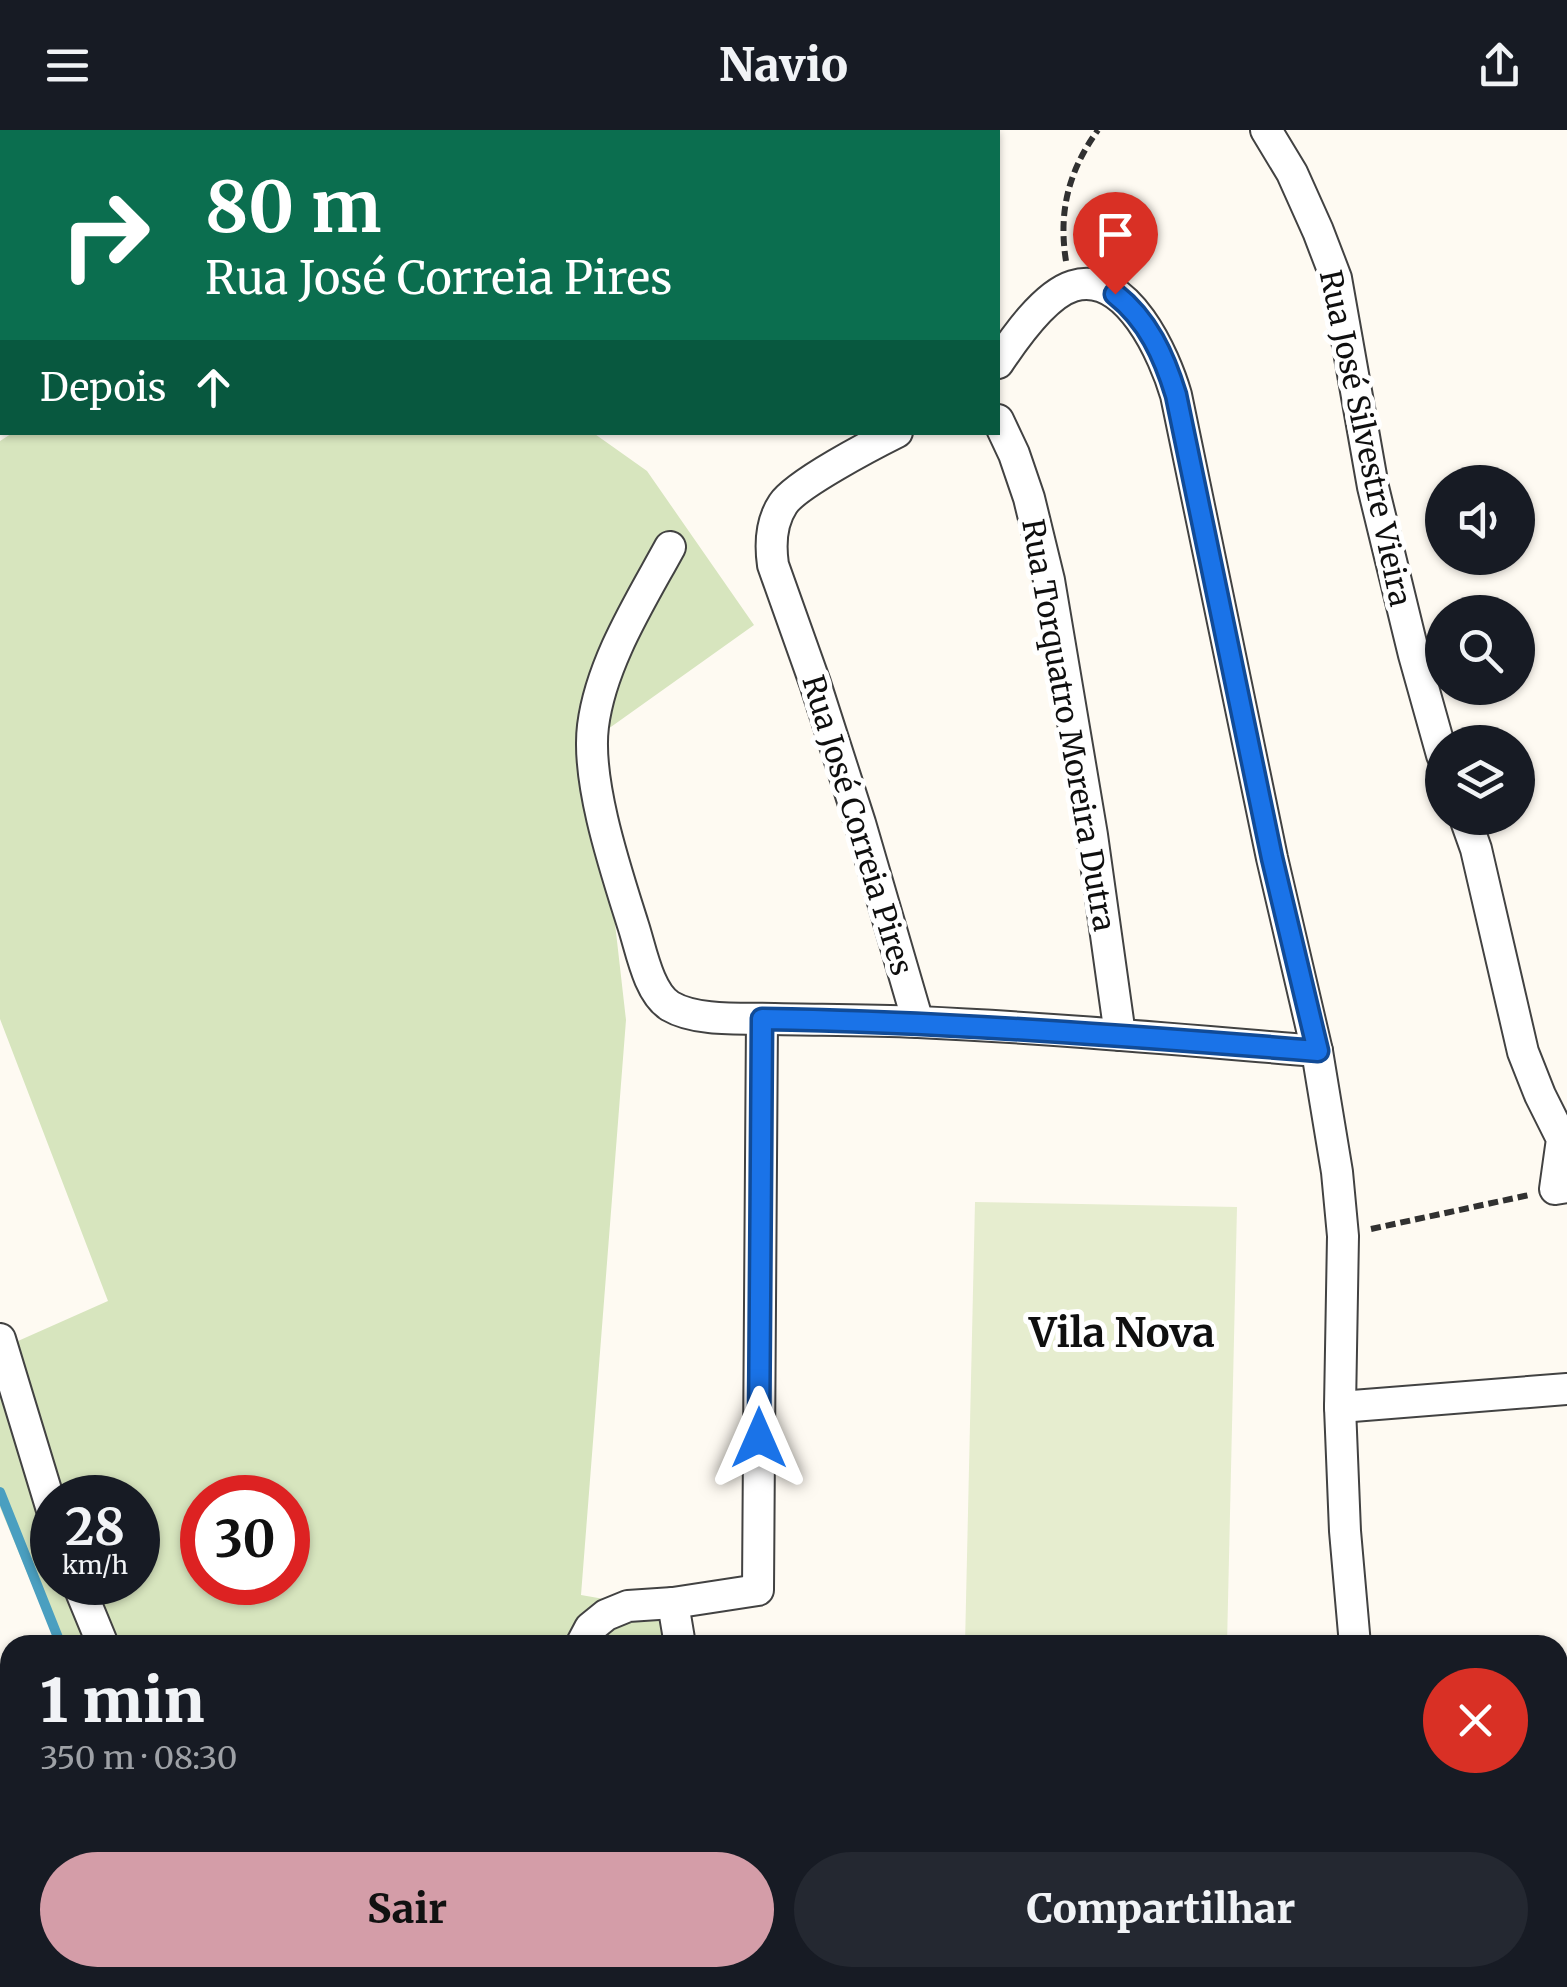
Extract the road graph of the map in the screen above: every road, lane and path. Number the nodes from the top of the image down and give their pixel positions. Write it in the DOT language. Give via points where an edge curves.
graph roads {
  1 [pos="1098,130"];
  2 [pos="1266,130"];
  3 [pos="1070,286"];
  4 [pos="1000,360"];
  5 [pos="1000,424"];
  6 [pos="891,435"];
  7 [pos="670,547"];
  8 [pos="1434,725"];
  9 [pos="1471,835"];
  10 [pos="762,1019"];
  11 [pos="918,1022"];
  12 [pos="1120,1035"];
  13 [pos="1318,1051"];
  14 [pos="1561,1188"];
  15 [pos="1343,1236"];
  16 [pos="0,1339"];
  17 [pos="1567,1388"];
  18 [pos="1340,1407"];
  19 [pos="42,1475"];
  20 [pos="673,1603"];
  21 [pos="87,1605"];
  22 [pos="100,1635"];
  23 [pos="587,1635"];
  24 [pos="678,1635"];
  25 [pos="1354,1635"];
  1 -- 3 [label="path" via="1080,154 1065,200 1061,234"];
  2 -- 8 [label="street, Rua José Silvestre Vieira" via="1292,173 1336,278 1374,486"];
  3 -- 4 [label="street" via="1042,307"];
  3 -- 13 [label="street" via="1103,288 1128,305 1166,364"];
  5 -- 12 [label="street, Rua Torquatro Moreira Dutra" via="1029,498 1049,580"];
  6 -- 11 [label="street, Rua José Correia Pires" via="788,496 776,516 771,548"];
  7 -- 10 [label="street, Rua José Correia Pires" via="623,631 600,694 591,752 598,792 655,992 689,1012"];
  9 -- 14 [label="street" via="1523,1052 1562,1139"];
  10 -- 11 [label="street, Rua José Correia Pires"];
  10 -- 20 [label="street" via="758,1590"];
  11 -- 12 [label="street"];
  12 -- 13 [label="street"];
  13 -- 15 [label="street"];
  14 -- 15 [label="path"];
  15 -- 18 [label="street"];
  16 -- 19 [label="street"];
  17 -- 18 [label="street"];
  18 -- 25 [label="street"];
  20 -- 23 [label="street" via="628,1606 606,1615"];
  20 -- 24 [label="street"];
  21 -- 22 [label="street"];
}
